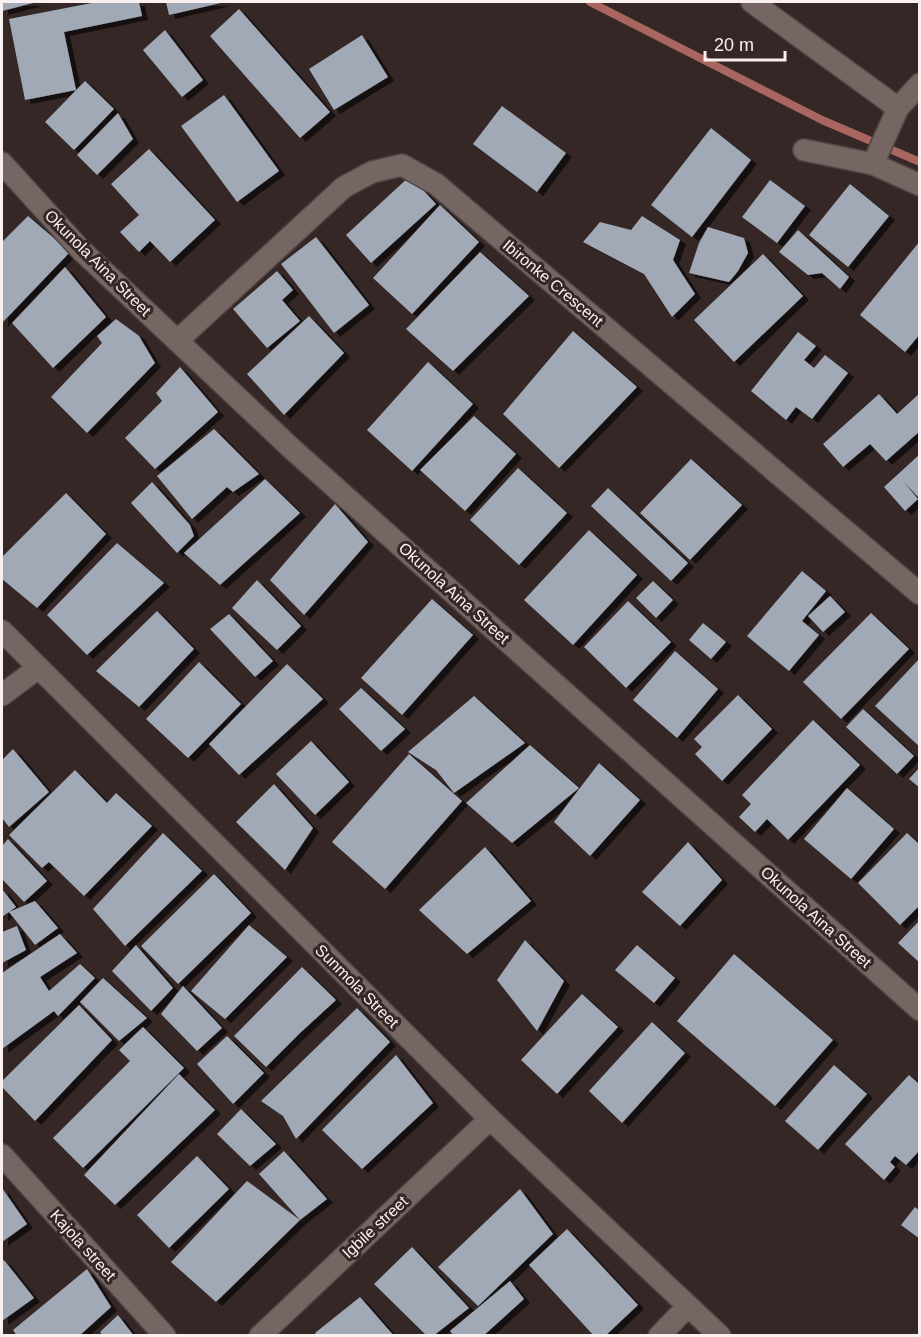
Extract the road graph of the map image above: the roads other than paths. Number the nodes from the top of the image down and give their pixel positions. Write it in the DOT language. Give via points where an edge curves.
graph roads {
  1 [pos="752,2"];
  2 [pos="920,84"];
  3 [pos="898,108"];
  4 [pos="804,150"];
  5 [pos="879,152"];
  6 [pos="2,163"];
  7 [pos="920,185"];
  8 [pos="177,341"];
  9 [pos="920,594"];
  10 [pos="2,631"];
  11 [pos="38,668"];
  12 [pos="2,694"];
  13 [pos="920,1010"];
  14 [pos="490,1119"];
  15 [pos="2,1155"];
  16 [pos="688,1306"];
  17 [pos="165,1335"];
  18 [pos="260,1335"];
  19 [pos="659,1335"];
  20 [pos="720,1335"];
  1 -- 3 [label="street"];
  2 -- 3 [label="street"];
  3 -- 5 [label="street"];
  4 -- 5 [label="street"];
  5 -- 7 [label="street"];
  6 -- 8 [label="street, Okunola Aina Street" via="81,250"];
  8 -- 9 [label="street, Ibironke Crescent" via="344,187 372,172 402,165 436,184"];
  8 -- 13 [label="street, Okunola Aina Street" via="291,448"];
  10 -- 11 [label="street, Sunmola Street"];
  11 -- 12 [label="street"];
  11 -- 14 [label="street, Sunmola Street"];
  14 -- 16 [label="street, Sunmola Street"];
  14 -- 18 [label="street, Igbile street"];
  15 -- 17 [label="street, Kajola street"];
  16 -- 19 [label="street"];
  16 -- 20 [label="street, Sunmola Street"];
}
